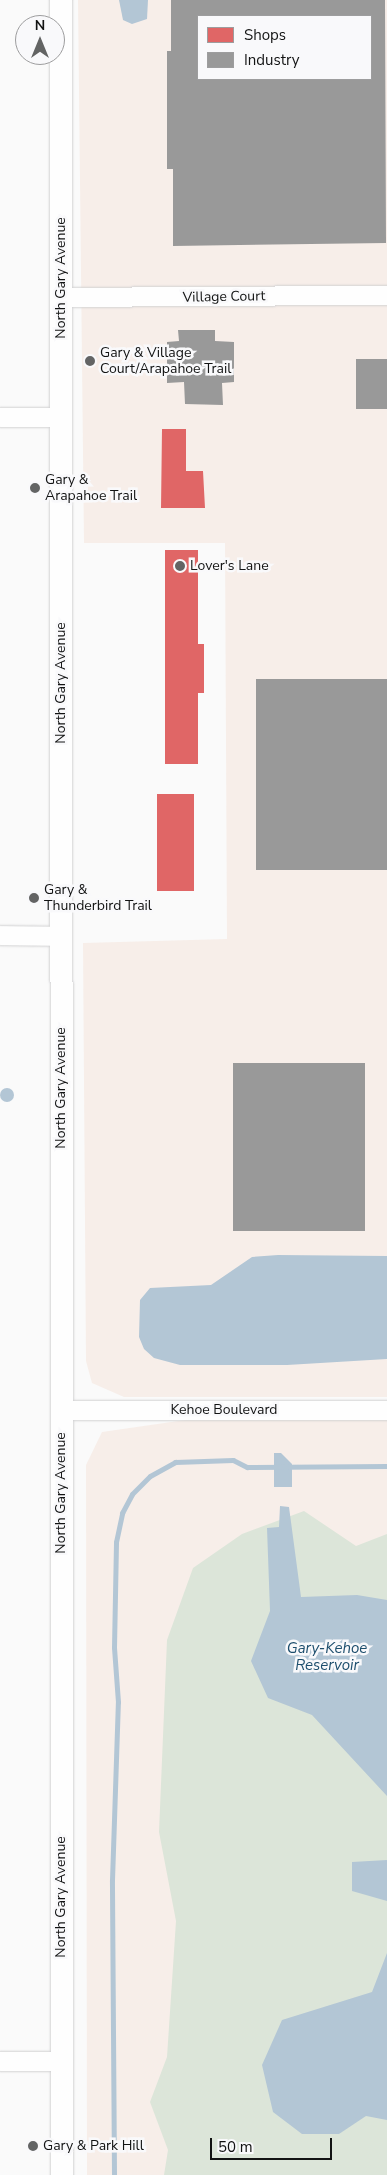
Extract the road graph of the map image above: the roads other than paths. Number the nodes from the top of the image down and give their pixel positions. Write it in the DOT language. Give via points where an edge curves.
graph roads {
  1 [pos="61,0"];
  2 [pos="387,295"];
  3 [pos="61,297"];
  4 [pos="0,417"];
  5 [pos="61,417"];
  6 [pos="0,935"];
  7 [pos="61,936"];
  8 [pos="61,1410"];
  9 [pos="387,1410"];
  10 [pos="0,2062"];
  11 [pos="62,2062"];
  12 [pos="62,2175"];
  1 -- 3 [label="street, North Gary Avenue"];
  2 -- 3 [label="street, Village Court"];
  3 -- 5 [label="street, North Gary Avenue"];
  4 -- 5 [label="street"];
  5 -- 7 [label="street, North Gary Avenue"];
  6 -- 7 [label="street"];
  7 -- 8 [label="street, North Gary Avenue"];
  8 -- 9 [label="street, Kehoe Boulevard"];
  8 -- 11 [label="street, North Gary Avenue"];
  10 -- 11 [label="street"];
  11 -- 12 [label="street, North Gary Avenue"];
}
